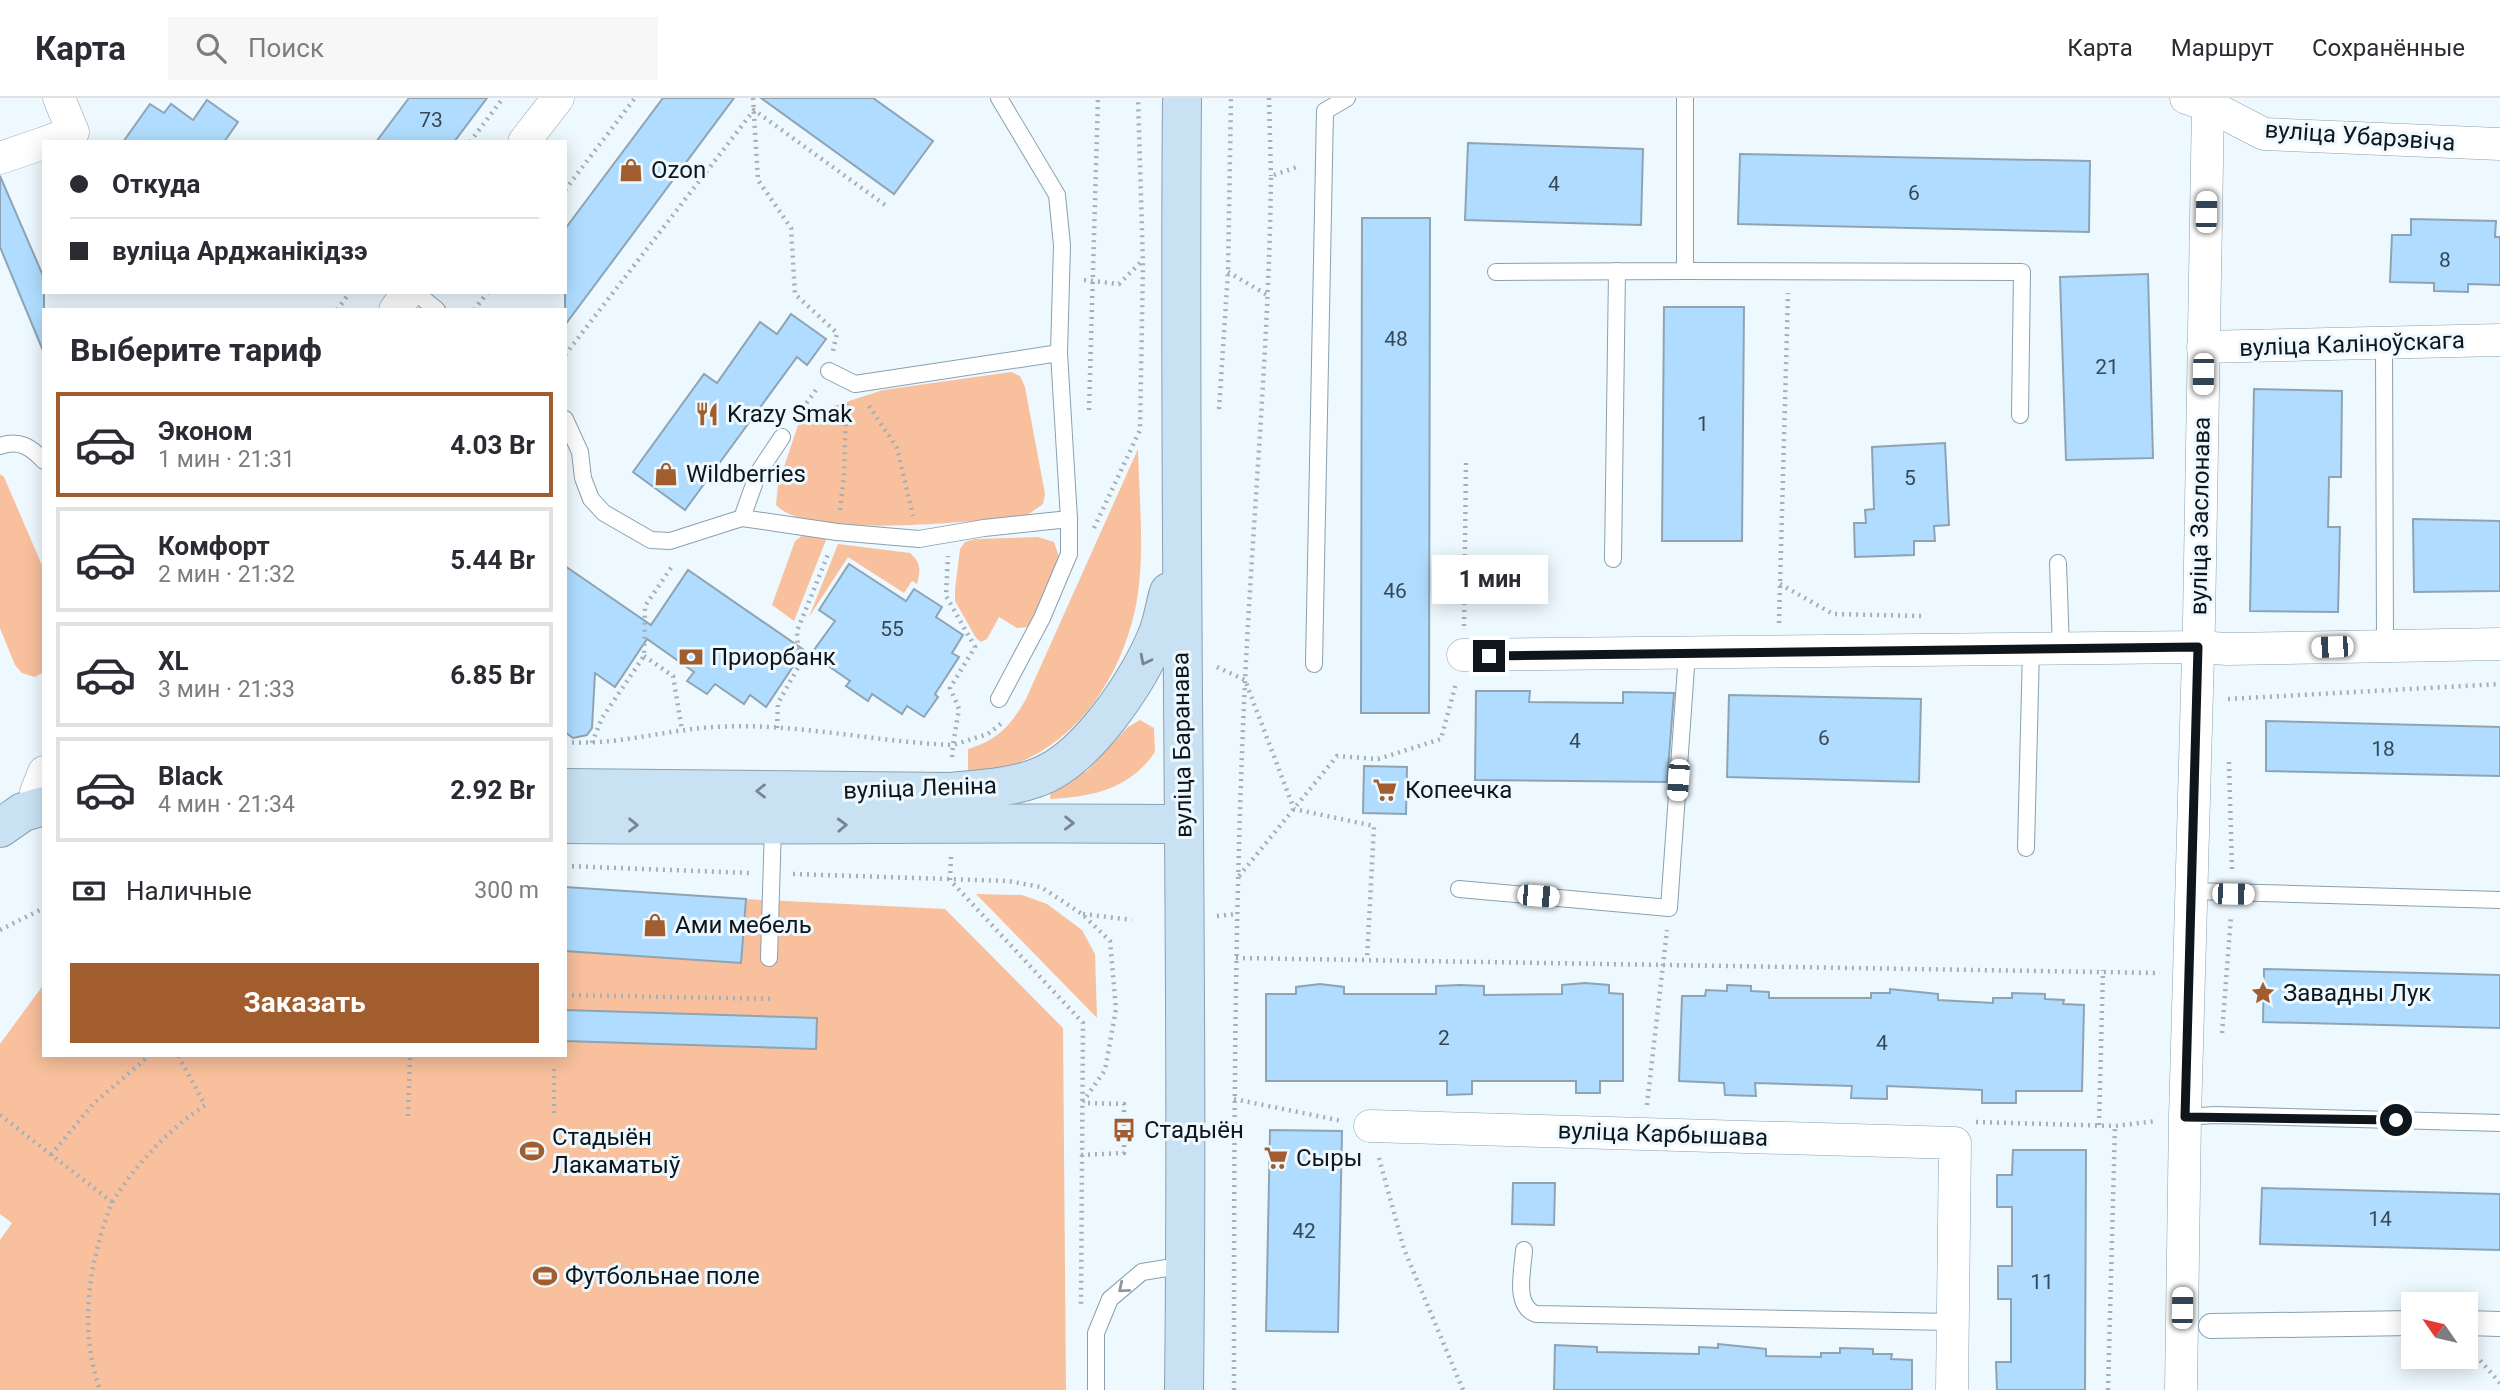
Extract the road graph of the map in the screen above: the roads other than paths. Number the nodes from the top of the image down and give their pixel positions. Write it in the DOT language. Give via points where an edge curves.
graph roads {
  1 [pos="59,98"];
  2 [pos="558,98"];
  3 [pos="999,98"];
  4 [pos="1347,98"];
  5 [pos="1685,98"];
  6 [pos="1182,99"];
  7 [pos="2200,100"];
  8 [pos="55,139"];
  9 [pos="526,140"];
  10 [pos="42,144"];
  11 [pos="2500,144"];
  12 [pos="0,159"];
  13 [pos="1617,271"];
  14 [pos="1685,271"];
  15 [pos="1496,272"];
  16 [pos="406,294"];
  17 [pos="417,294"];
  18 [pos="396,308"];
  19 [pos="435,308"];
  20 [pos="2500,340"];
  21 [pos="2384,342"];
  22 [pos="2203,347"];
  23 [pos="1059,353"];
  24 [pos="829,371"];
  25 [pos="2020,415"];
  26 [pos="567,423"];
  27 [pos="782,437"];
  28 [pos="0,446"];
  29 [pos="42,459"];
  30 [pos="741,519"];
  31 [pos="1069,519"];
  32 [pos="1180,549"];
  33 [pos="1613,559"];
  34 [pos="2058,563"];
  35 [pos="2500,644"];
  36 [pos="2385,645"];
  37 [pos="2198,647"];
  38 [pos="2046,649"];
  39 [pos="1687,653"];
  40 [pos="1463,655"];
  41 [pos="1314,664"];
  42 [pos="999,699"];
  43 [pos="567,788"];
  44 [pos="42,795"];
  45 [pos="567,824"];
  46 [pos="1183,824"];
  47 [pos="774,827"];
  48 [pos="0,828"];
  49 [pos="2026,848"];
  50 [pos="1459,889"];
  51 [pos="2191,891"];
  52 [pos="2500,900"];
  53 [pos="769,958"];
  54 [pos="2185,1117"];
  55 [pos="2500,1123"];
  56 [pos="1370,1126"];
  57 [pos="1524,1250"];
  58 [pos="1185,1265"];
  59 [pos="1952,1322"];
  60 [pos="2401,1323"];
  61 [pos="2478,1323"];
  62 [pos="2500,1324"];
  63 [pos="2211,1326"];
  64 [pos="1096,1390"];
  65 [pos="1184,1390"];
  66 [pos="1952,1390"];
  67 [pos="2182,1390"];
  1 -- 8 [label="street"];
  2 -- 9 [label="street"];
  3 -- 23 [label="lane" via="1057,195 1062,245"];
  4 -- 41 [label="lane" via="1325,111"];
  5 -- 14 [label="lane"];
  6 -- 32 [label="main road, вуліца Баранава"];
  7 -- 11 [label="street, вуліца Убарэвіча" via="2264,134"];
  7 -- 22 [label="street, вуліца Заслонава"];
  10 -- 12 [label="street"];
  13 -- 14 [label="lane"];
  13 -- 15 [label="lane"];
  13 -- 33 [label="lane"];
  14 -- 25 [label="lane" via="2022,272"];
  16 -- 18 [label="street"];
  17 -- 19 [label="lane"];
  20 -- 21 [label="street, вуліца Каліноўскага"];
  21 -- 22 [label="street, вуліца Каліноўскага"];
  21 -- 36 [label="lane"];
  22 -- 37 [label="street, вуліца Заслонава"];
  23 -- 24 [label="lane" via="855,384"];
  23 -- 31 [label="lane"];
  26 -- 30 [label="lane" via="580,452 591,499 604,513 651,540 670,541"];
  27 -- 30 [label="lane" via="758,473"];
  28 -- 29 [label="lane" via="13,442 29,447"];
  30 -- 31 [label="lane" via="919,539"];
  31 -- 42 [label="lane" via="1069,554 1042,618"];
  32 -- 43 [label="main road, вуліца Леніна, one-way" via="1158,632 1136,677 1074,752 1038,778 951,792"];
  32 -- 46 [label="main road, вуліца Баранава"];
  34 -- 38 [label="lane"];
  35 -- 36 [label="street"];
  36 -- 37 [label="street"];
  37 -- 38 [label="street"];
  37 -- 51 [label="street, вуліца Заслонава"];
  38 -- 39 [label="street"];
  38 -- 49 [label="lane"];
  39 -- 40 [label="street"];
  39 -- 50 [label="lane" via="1669,908"];
  44 -- 48 [label="main road"];
  45 -- 47 [label="main road, вуліца Леніна, one-way"];
  47 -- 46 [label="main road, вуліца Леніна, one-way" via="952,821"];
  46 -- 58 [label="main road, вуліца Баранава"];
  47 -- 53 [label="lane"];
  51 -- 52 [label="lane"];
  51 -- 54 [label="street, вуліца Заслонава"];
  54 -- 55 [label="lane"];
  54 -- 67 [label="street, вуліца Заслонава"];
  56 -- 59 [label="street, вуліца Карбышава" via="1955,1143"];
  57 -- 59 [label="lane" via="1522,1303 1536,1314"];
  58 -- 64 [label="lane, one-way" via="1142,1272 1110,1299 1096,1333"];
  58 -- 65 [label="main road, вуліца Баранава"];
  59 -- 66 [label="street"];
  60 -- 63 [label="street"];
  61 -- 62 [label="street"];
}
